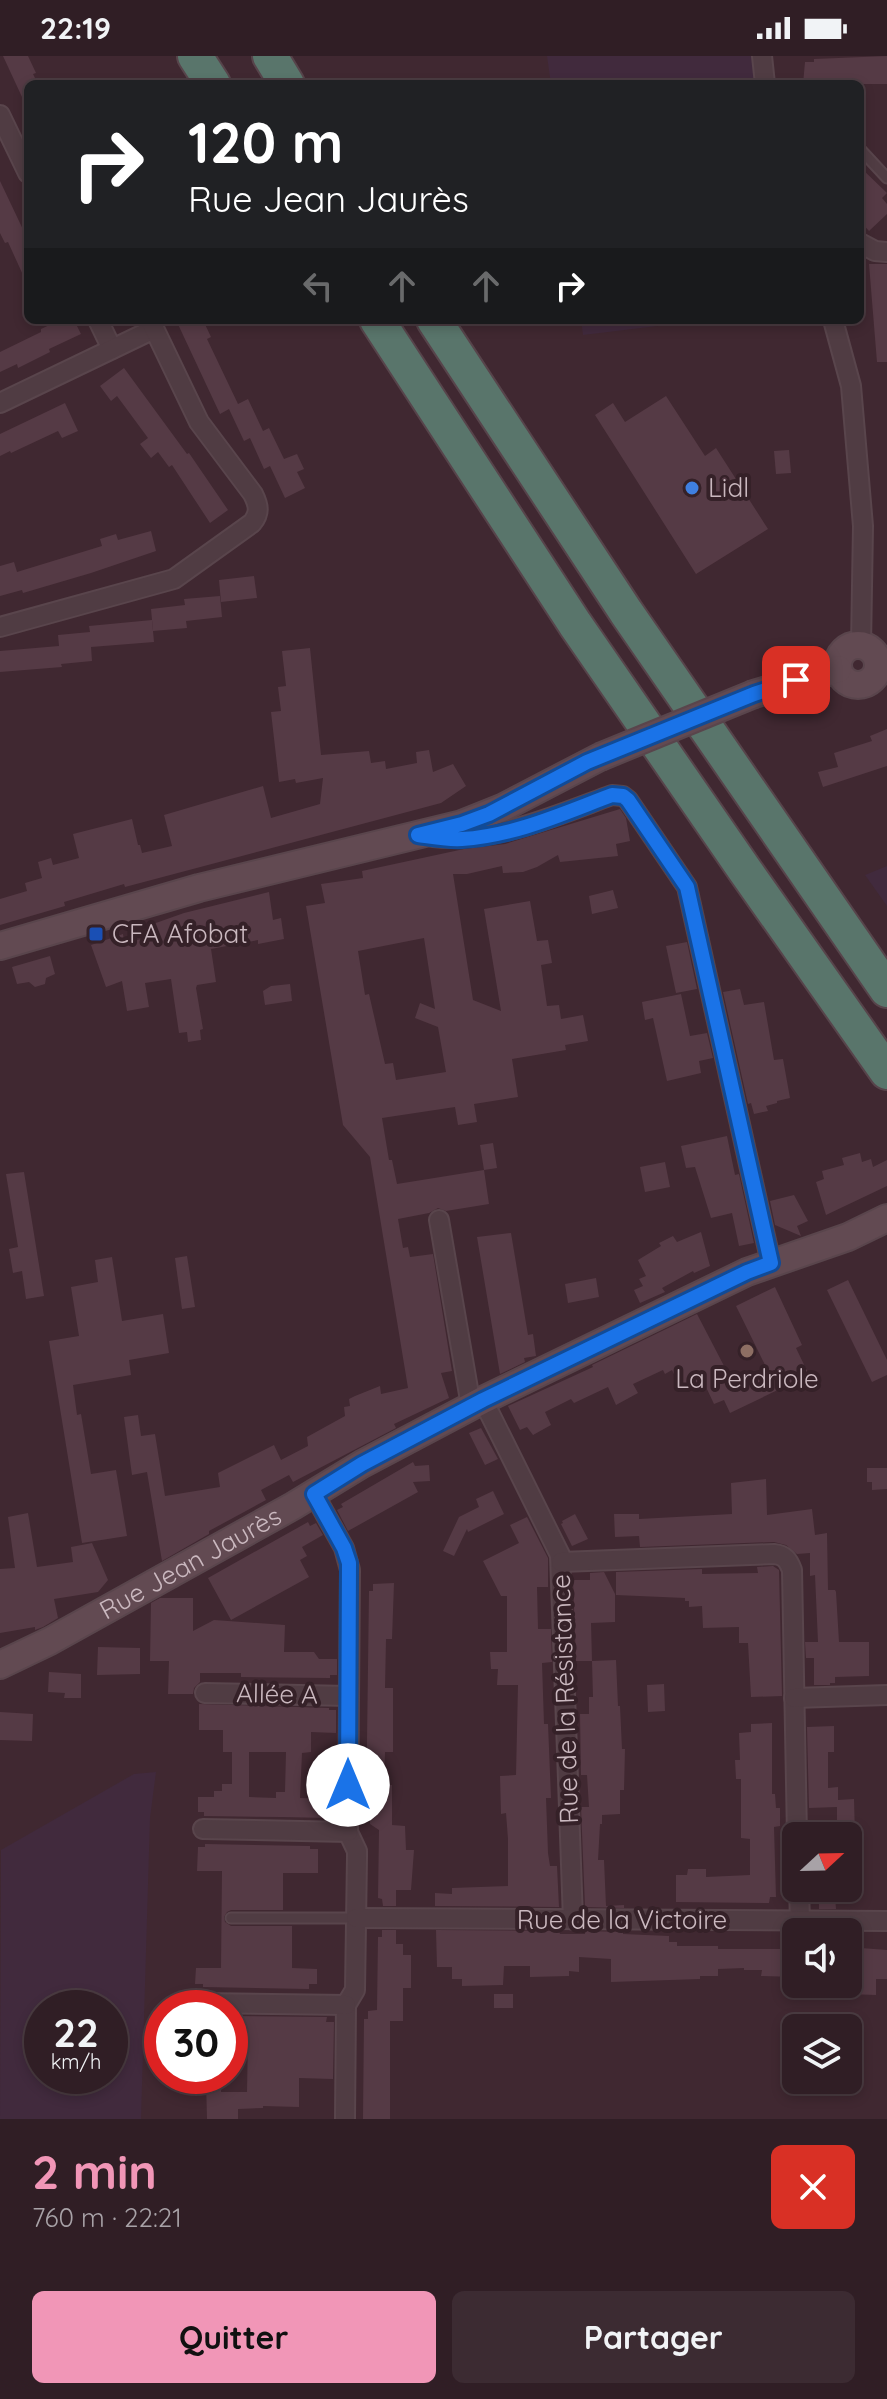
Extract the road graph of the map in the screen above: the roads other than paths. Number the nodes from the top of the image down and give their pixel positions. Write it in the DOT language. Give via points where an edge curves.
graph roads {
  1 [pos="270,56"];
  2 [pos="289,56"];
  3 [pos="762,56"];
  4 [pos="203,63"];
  5 [pos="226,80"];
  6 [pos="285,80"];
  7 [pos="304,80"];
  8 [pos="765,80"];
  9 [pos="0,115"];
  10 [pos="864,153"];
  11 [pos="24,165"];
  12 [pos="887,178"];
  13 [pos="864,245"];
  14 [pos="887,252"];
  15 [pos="100,324"];
  16 [pos="152,324"];
  17 [pos="380,324"];
  18 [pos="437,324"];
  19 [pos="834,324"];
  20 [pos="112,349"];
  21 [pos="0,403"];
  22 [pos="0,627"];
  23 [pos="875,658"];
  24 [pos="418,835"];
  25 [pos="0,946"];
  26 [pos="887,990"];
  27 [pos="887,1072"];
  28 [pos="887,1218"];
  29 [pos="439,1220"];
  30 [pos="771,1263"];
  31 [pos="477,1403"];
  32 [pos="314,1494"];
  33 [pos="561,1562"];
  34 [pos="0,1665"];
  35 [pos="205,1693"];
  36 [pos="887,1695"];
  37 [pos="349,1696"];
  38 [pos="794,1698"];
  39 [pos="797,1822"];
  40 [pos="203,1829"];
  41 [pos="348,1832"];
  42 [pos="231,1918"];
  43 [pos="356,1918"];
  44 [pos="573,1920"];
  45 [pos="782,1921"];
  46 [pos="862,1921"];
  47 [pos="887,1921"];
  48 [pos="248,2004"];
  49 [pos="346,2005"];
  50 [pos="345,2119"];
  1 -- 6 [label="highway"];
  2 -- 7 [label="highway"];
  3 -- 8 [label="street"];
  4 -- 5 [label="highway"];
  9 -- 11 [label="street"];
  10 -- 12 [label="lane"];
  13 -- 14 [label="street"];
  15 -- 20 [label="street"];
  16 -- 20 [label="street"];
  16 -- 22 [label="street" via="199,422 253,494 259,507 256,518 174,579"];
  17 -- 27 [label="highway" via="575,624"];
  18 -- 26 [label="highway" via="619,602"];
  19 -- 23 [label="street" via="851,386"];
  20 -- 21 [label="street"];
  23 -- 24 [label="street, bridge" via="874,676 862,685 847,682 838,669 754,694 600,757 489,814"];
  24 -- 25 [label="street" via="160,898"];
  24 -- 30 [label="street" via="486,835 612,795 628,800 687,887"];
  28 -- 30 [label="street, Rue Jean Jaurès"];
  29 -- 31 [label="street, Rue de la Résistance"];
  30 -- 31 [label="street, Rue Jean Jaurès"];
  31 -- 32 [label="street, Rue Jean Jaurès"];
  31 -- 33 [label="street, Rue de la Résistance"];
  32 -- 34 [label="street, Rue Jean Jaurès"];
  32 -- 37 [label="street" via="349,1563"];
  33 -- 38 [label="street" via="783,1556 792,1570"];
  33 -- 44 [label="street, Rue de la Résistance"];
  35 -- 37 [label="street, Allée A"];
  36 -- 38 [label="street"];
  37 -- 41 [label="street"];
  38 -- 39 [label="street"];
  40 -- 41 [label="street"];
  41 -- 43 [label="street" via="357,1851"];
  42 -- 43 [label="lane"];
  43 -- 44 [label="street, Rue de la Victoire"];
  43 -- 49 [label="street" via="355,1990"];
  44 -- 45 [label="street, Rue de la Victoire"];
  46 -- 47 [label="street, Rue de la Victoire"];
  48 -- 49 [label="street"];
  49 -- 50 [label="street"];
}
